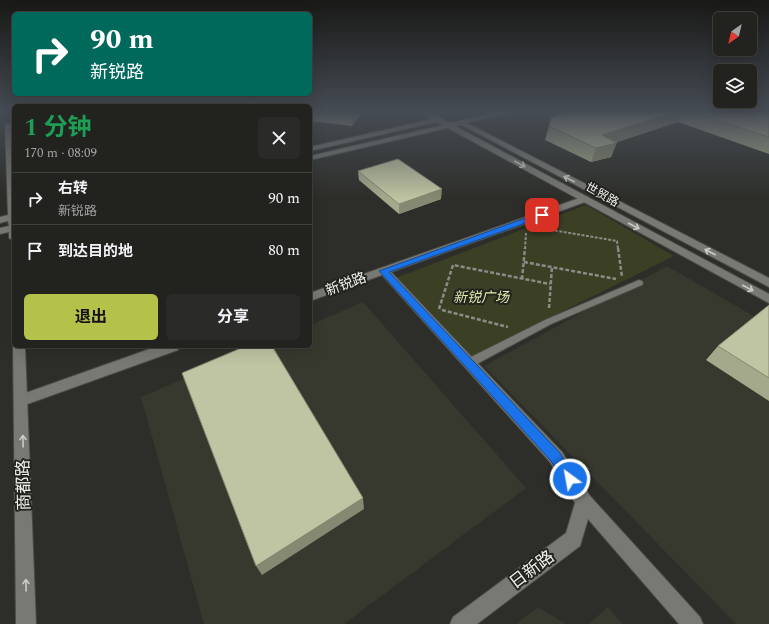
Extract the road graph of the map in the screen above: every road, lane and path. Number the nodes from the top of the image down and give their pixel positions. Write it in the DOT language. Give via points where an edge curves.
graph roads {
  1 [pos="9,141"];
  2 [pos="341,141"];
  3 [pos="374,141"];
  4 [pos="485,141"];
  5 [pos="496,141"];
  6 [pos="312,148"];
  7 [pos="312,157"];
  8 [pos="12,186"];
  9 [pos="585,199"];
  10 [pos="12,217"];
  11 [pos="0,220"];
  12 [pos="12,228"];
  13 [pos="546,230"];
  14 [pos="0,231"];
  15 [pos="526,233"];
  16 [pos="524,262"];
  17 [pos="552,267"];
  18 [pos="384,271"];
  19 [pos="522,279"];
  20 [pos="769,282"];
  21 [pos="639,283"];
  22 [pos="550,284"];
  23 [pos="312,296"];
  24 [pos="769,299"];
  25 [pos="412,302"];
  26 [pos="439,309"];
  27 [pos="548,322"];
  28 [pos="529,332"];
  29 [pos="19,348"];
  30 [pos="167,348"];
  31 [pos="468,363"];
  32 [pos="22,400"];
  33 [pos="584,502"];
  34 [pos="26,624"];
  35 [pos="460,624"];
  36 [pos="694,624"];
  1 -- 8 [label="street"];
  2 -- 6 [label="street"];
  3 -- 7 [label="street"];
  4 -- 9 [label="street, 世贸路, one-way"];
  20 -- 5 [label="street, 世贸路, one-way"];
  9 -- 18 [label="street, 新锐路"];
  9 -- 24 [label="street, 世贸路, one-way"];
  10 -- 11 [label="street"];
  12 -- 14 [label="street"];
  13 -- 17 [label="path" via="617,241 622,280"];
  15 -- 16 [label="path"];
  16 -- 17 [label="path"];
  16 -- 19 [label="path"];
  17 -- 22 [label="path"];
  18 -- 23 [label="street, 新锐路"];
  18 -- 25 [label="street"];
  19 -- 22 [label="path"];
  19 -- 26 [label="path" via="453,266"];
  21 -- 27 [label="lane"];
  22 -- 27 [label="path"];
  25 -- 26 [label="path"];
  25 -- 31 [label="street"];
  26 -- 28 [label="path"];
  27 -- 28 [label="lane"];
  28 -- 31 [label="lane"];
  29 -- 32 [label="street, 商都路"];
  30 -- 32 [label="street"];
  31 -- 33 [label="street" via="556,457"];
  34 -- 32 [label="street, 商都路, one-way"];
  33 -- 35 [label="street, 日新路" via="573,539"];
  33 -- 36 [label="street"];
}
